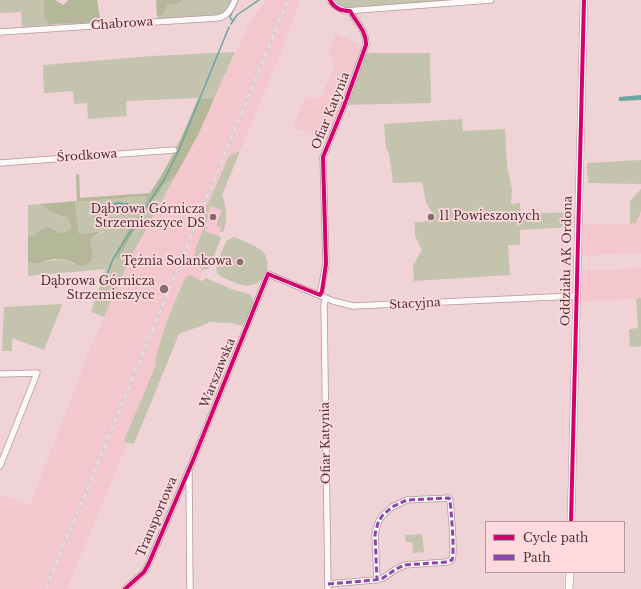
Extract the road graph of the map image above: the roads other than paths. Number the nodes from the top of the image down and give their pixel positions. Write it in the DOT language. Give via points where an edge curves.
graph roads {
  1 [pos="235,0"];
  2 [pos="330,0"];
  3 [pos="491,0"];
  4 [pos="584,0"];
  5 [pos="350,11"];
  6 [pos="0,32"];
  7 [pos="174,150"];
  8 [pos="0,163"];
  9 [pos="265,283"];
  10 [pos="576,296"];
  11 [pos="323,297"];
  12 [pos="0,374"];
  13 [pos="0,466"];
  14 [pos="188,470"];
  15 [pos="175,501"];
  16 [pos="189,502"];
  17 [pos="571,521"];
  18 [pos="570,573"];
  19 [pos="377,580"];
  20 [pos="328,586"];
  21 [pos="125,589"];
  22 [pos="190,589"];
  23 [pos="569,589"];
  1 -- 6 [label="street, Chabrowa" via="227,14 217,18"];
  2 -- 5 [label="street" via="337,8"];
  3 -- 5 [label="street"];
  4 -- 10 [label="street, Oddziału AK Ordona"];
  5 -- 11 [label="street, Ofiar Katynia" via="367,41 365,52 323,157 326,264"];
  7 -- 8 [label="street, Środkowa"];
  9 -- 11 [label="street, Stacyjna" via="268,274"];
  9 -- 14 [label="street, Warszawska"];
  10 -- 11 [label="street, Stacyjna" via="365,306 346,304"];
  10 -- 17 [label="street, Oddziału AK Ordona"];
  11 -- 20 [label="street, Ofiar Katynia"];
  12 -- 13 [label="street" via="37,373"];
  14 -- 15 [label="street, Transportowa"];
  14 -- 16 [label="street, Warszawska"];
  15 -- 16 [label="street" via="180,499"];
  15 -- 21 [label="street, Transportowa" via="144,572"];
  16 -- 22 [label="street, Warszawska"];
  18 -- 23 [label="street"];
  19 -- 19 [label="street" via="405,565 452,560 449,498 407,500 392,507 382,516 375,534"];
  19 -- 20 [label="street"];
}
